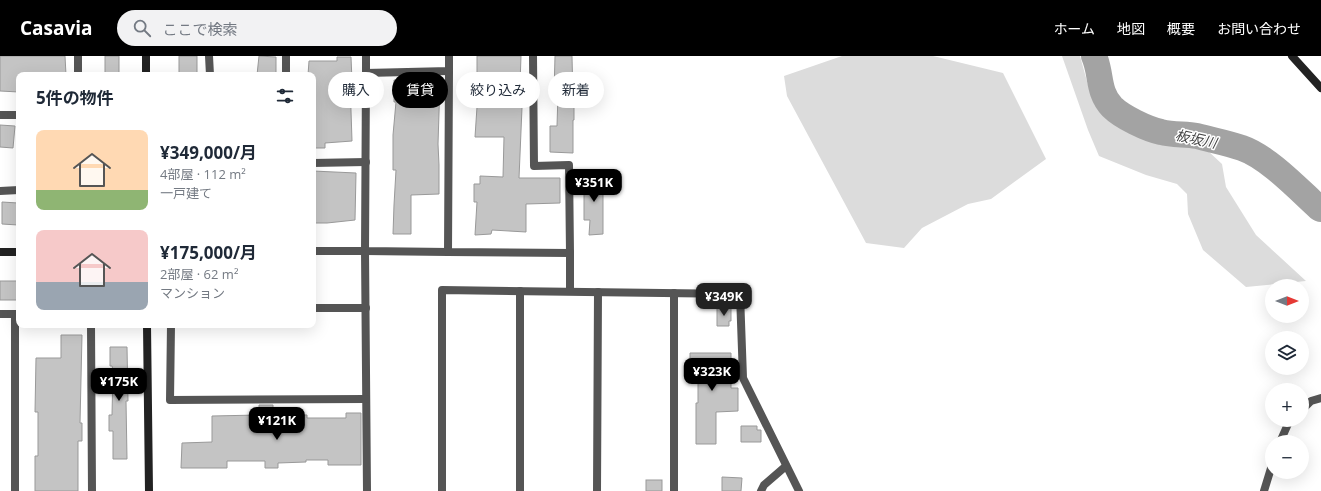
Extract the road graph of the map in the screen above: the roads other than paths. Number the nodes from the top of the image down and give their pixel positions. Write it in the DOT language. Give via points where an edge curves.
graph roads {
  1 [pos="78,56"];
  2 [pos="146,56"];
  3 [pos="209,56"];
  4 [pos="286,56"];
  5 [pos="366,56"];
  6 [pos="449,56"];
  7 [pos="533,56"];
  8 [pos="1292,56"];
  9 [pos="78,72"];
  10 [pos="146,72"];
  11 [pos="210,72"];
  12 [pos="286,72"];
  13 [pos="366,72"];
  14 [pos="449,72"];
  15 [pos="384,73"];
  16 [pos="1321,88"];
  17 [pos="366,108"];
  18 [pos="0,115"];
  19 [pos="16,115"];
  20 [pos="366,162"];
  21 [pos="316,163"];
  22 [pos="16,190"];
  23 [pos="0,191"];
  24 [pos="316,251"];
  25 [pos="366,251"];
  26 [pos="0,252"];
  27 [pos="16,252"];
  28 [pos="448,252"];
  29 [pos="570,253"];
  30 [pos="520,291"];
  31 [pos="570,291"];
  32 [pos="598,292"];
  33 [pos="674,293"];
  34 [pos="316,308"];
  35 [pos="366,308"];
  36 [pos="0,314"];
  37 [pos="16,314"];
  38 [pos="17,328"];
  39 [pos="91,328"];
  40 [pos="147,328"];
  41 [pos="171,328"];
  42 [pos="1321,398"];
  43 [pos="366,399"];
  44 [pos="1309,403"];
  45 [pos="786,466"];
  46 [pos="1268,479"];
  47 [pos="15,491"];
  48 [pos="92,491"];
  49 [pos="149,491"];
  50 [pos="367,491"];
  51 [pos="442,491"];
  52 [pos="520,491"];
  53 [pos="597,491"];
  54 [pos="674,491"];
  55 [pos="761,491"];
  56 [pos="799,491"];
  57 [pos="1264,491"];
  1 -- 9 [label="street"];
  2 -- 10 [label="street"];
  3 -- 11 [label="street"];
  4 -- 12 [label="street"];
  5 -- 13 [label="street"];
  6 -- 14 [label="street"];
  7 -- 29 [label="street" via="534,166 569,165"];
  8 -- 16 [label="street"];
  14 -- 15 [label="street"];
  14 -- 28 [label="street"];
  17 -- 20 [label="street"];
  18 -- 19 [label="street"];
  20 -- 21 [label="street"];
  20 -- 25 [label="street"];
  22 -- 23 [label="street"];
  24 -- 25 [label="street"];
  25 -- 28 [label="street"];
  25 -- 35 [label="street"];
  26 -- 27 [label="street"];
  28 -- 29 [label="street"];
  29 -- 31 [label="street"];
  30 -- 31 [label="street"];
  30 -- 51 [label="street" via="442,290"];
  30 -- 52 [label="street"];
  31 -- 32 [label="street"];
  32 -- 33 [label="street"];
  32 -- 53 [label="street"];
  33 -- 45 [label="street" via="740,294 742,378"];
  33 -- 54 [label="street"];
  34 -- 35 [label="street"];
  35 -- 43 [label="street"];
  36 -- 37 [label="street"];
  38 -- 47 [label="street"];
  39 -- 48 [label="street"];
  40 -- 49 [label="street"];
  41 -- 43 [label="street" via="170,400"];
  42 -- 44 [label="street"];
  43 -- 50 [label="street"];
  45 -- 55 [label="street" via="764,485"];
  45 -- 56 [label="street"];
  46 -- 57 [label="street"];
}
